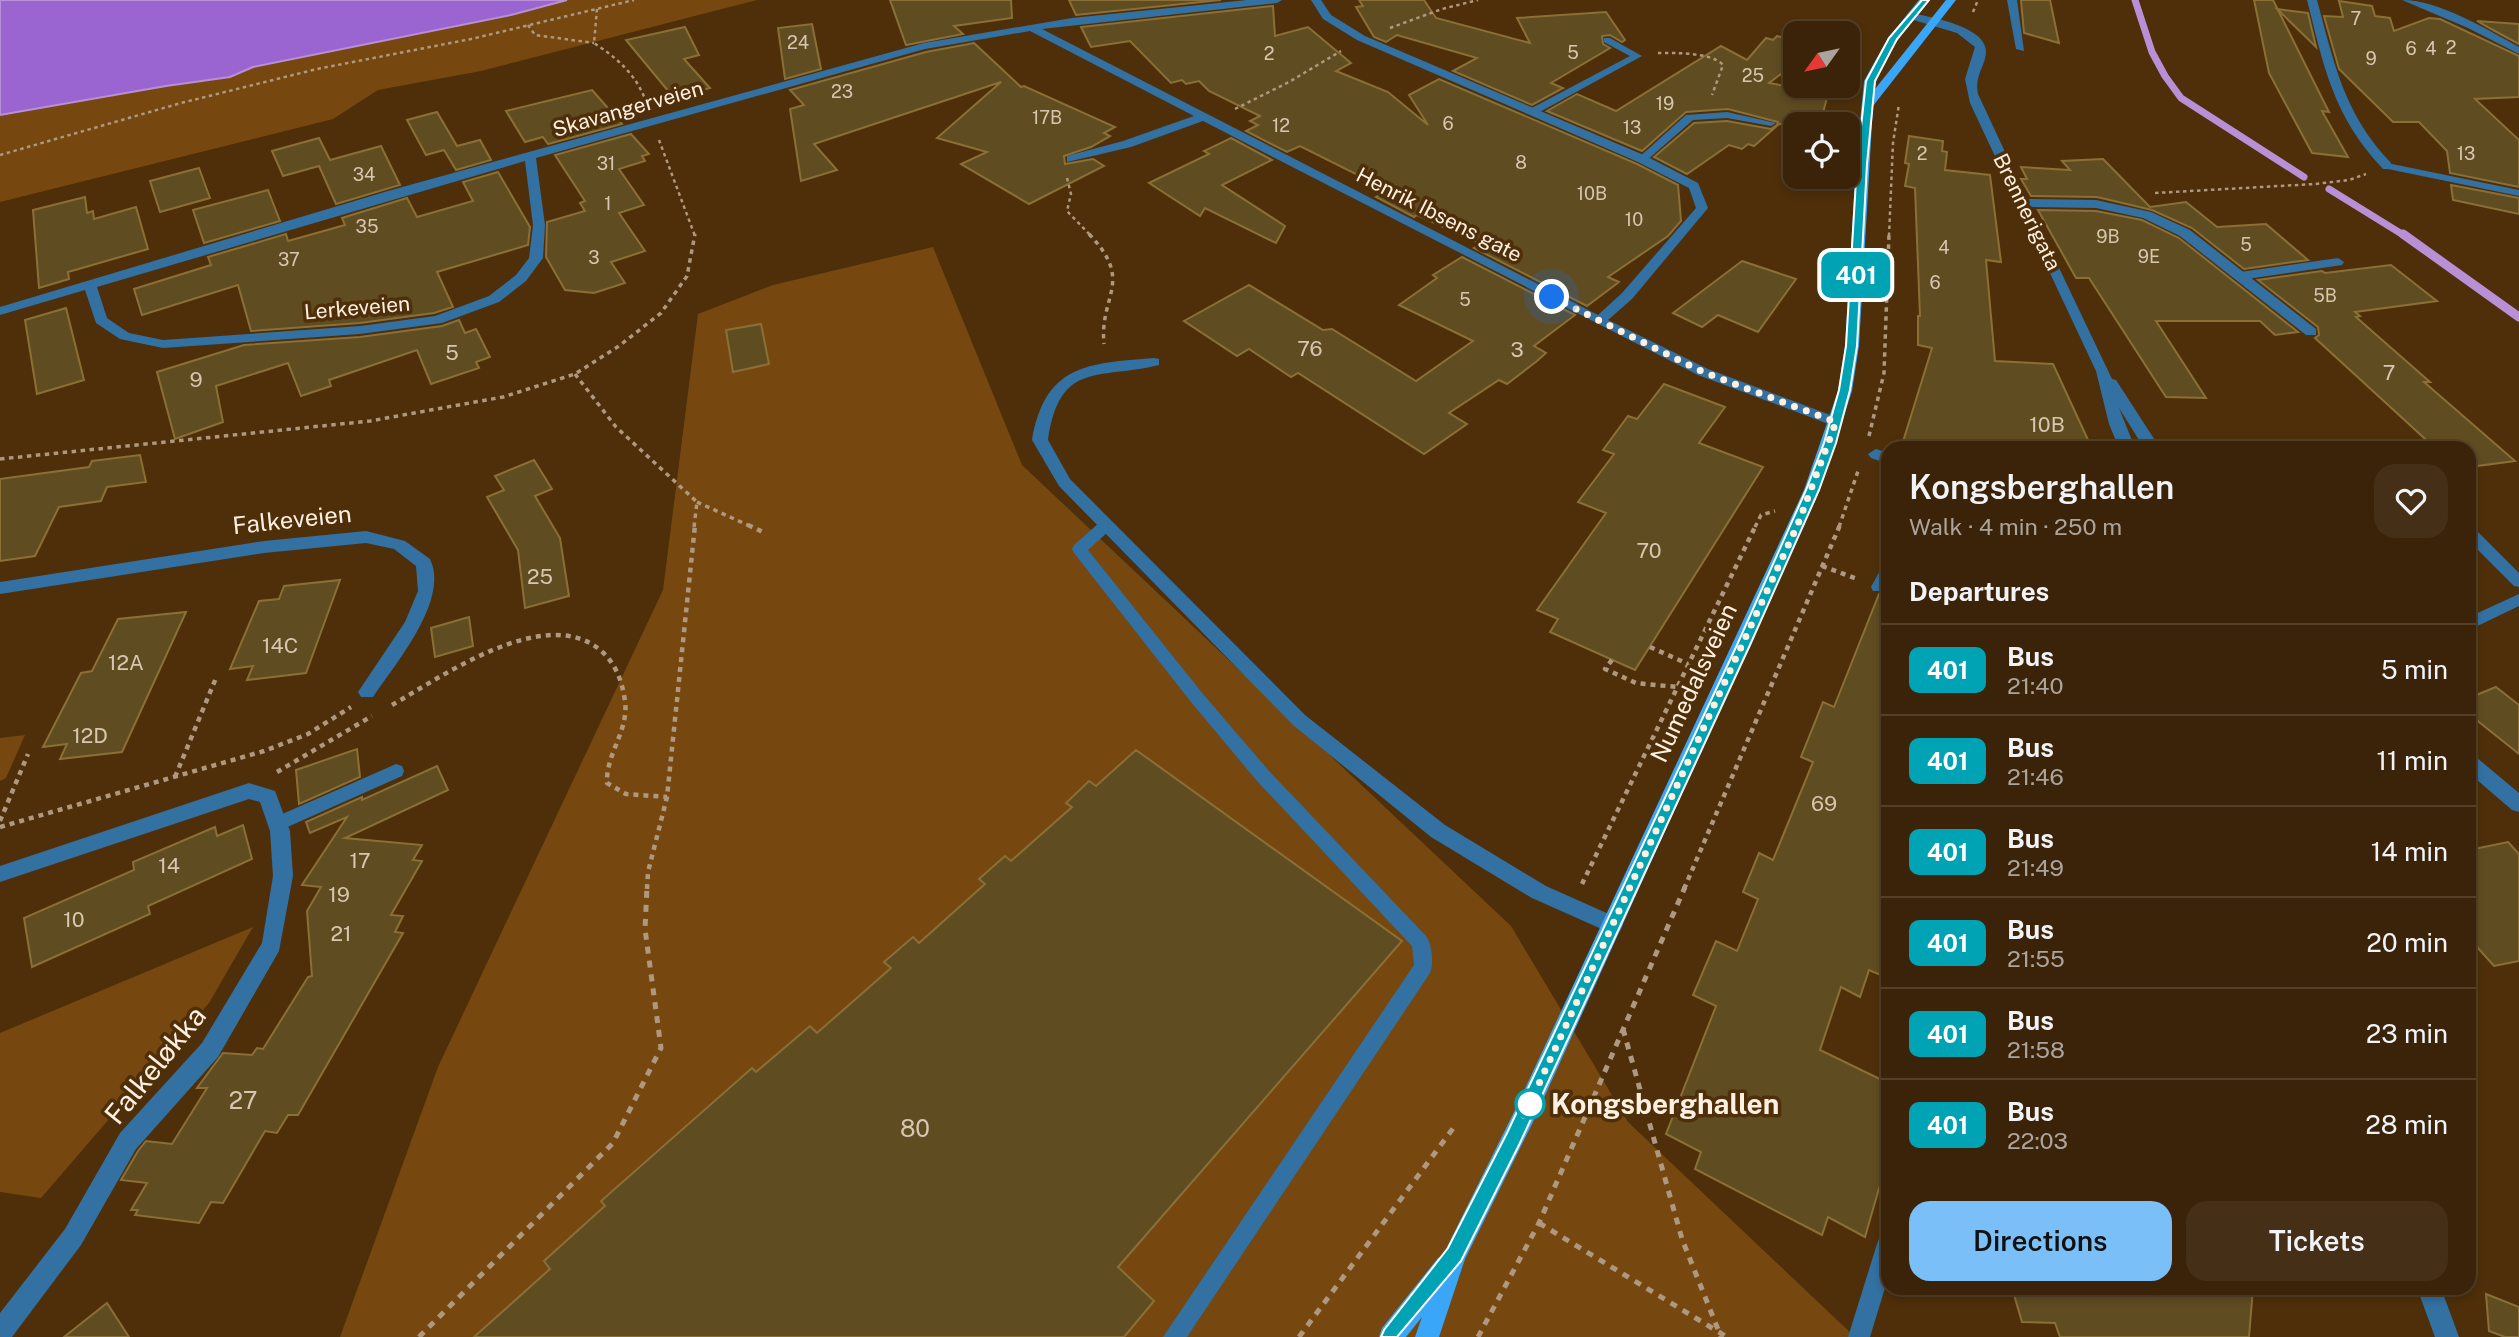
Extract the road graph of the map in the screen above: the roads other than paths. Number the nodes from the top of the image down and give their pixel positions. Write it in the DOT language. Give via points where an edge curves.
graph roads {
  1 [pos="1277,0"];
  2 [pos="1316,0"];
  3 [pos="1924,0"];
  4 [pos="1951,0"];
  5 [pos="2011,0"];
  6 [pos="2312,0"];
  7 [pos="2407,0"];
  8 [pos="1911,16"];
  9 [pos="1931,22"];
  10 [pos="1030,27"];
  11 [pos="1607,40"];
  12 [pos="2021,50"];
  13 [pos="2519,51"];
  14 [pos="1870,103"];
  15 [pos="1532,112"];
  16 [pos="1205,119"];
  17 [pos="1771,123"];
  18 [pos="530,156"];
  19 [pos="1071,159"];
  20 [pos="1642,159"];
  21 [pos="2387,166"];
  22 [pos="2519,193"];
  23 [pos="2023,203"];
  24 [pos="2337,262"];
  25 [pos="2240,276"];
  26 [pos="90,285"];
  27 [pos="0,310"];
  28 [pos="1599,321"];
  29 [pos="2311,332"];
  30 [pos="1154,362"];
  31 [pos="2103,371"];
  32 [pos="1836,422"];
  33 [pos="2124,441"];
  34 [pos="2148,441"];
  35 [pos="1105,526"];
  36 [pos="2476,539"];
  37 [pos="1881,582"];
  38 [pos="2519,582"];
  39 [pos="1878,587"];
  40 [pos="0,589"];
  41 [pos="2519,600"];
  42 [pos="2476,621"];
  43 [pos="367,692"];
  44 [pos="2476,768"];
  45 [pos="396,771"];
  46 [pos="2519,804"];
  47 [pos="277,824"];
  48 [pos="0,874"];
  49 [pos="1613,925"];
  50 [pos="1455,1255"];
  51 [pos="1881,1266"];
  52 [pos="2432,1295"];
  53 [pos="0,1333"];
  54 [pos="1174,1337"];
  55 [pos="1391,1337"];
  56 [pos="1427,1337"];
  57 [pos="1859,1337"];
  58 [pos="2447,1337"];
  1 -- 10 [label="street, Skavangerveien"];
  2 -- 15 [label="street" via="1327,17 1364,39"];
  3 -- 8 [label="main road, Numedalsveien"];
  4 -- 9 [label="main road, Numedalsveien"];
  5 -- 12 [label="lane"];
  6 -- 21 [label="street" via="2335,87 2365,143"];
  7 -- 13 [label="street"];
  8 -- 9 [label="street, Brennerigata"];
  8 -- 14 [label="main road, Numedalsveien" via="1878,63 1870,81"];
  9 -- 14 [label="main road, Numedalsveien"];
  9 -- 23 [label="street, Brennerigata" via="1958,30 1978,43 1981,49 1971,78 1973,94"];
  10 -- 16 [label="street, Henrik Ibsens gate"];
  10 -- 18 [label="street, Skavangerveien" via="924,46"];
  11 -- 15 [label="lane" via="1637,55"];
  14 -- 32 [label="main road, Numedalsveien" via="1852,346"];
  15 -- 20 [label="street"];
  16 -- 19 [label="street"];
  16 -- 28 [label="street, Henrik Ibsens gate"];
  17 -- 20 [label="lane" via="1727,115 1690,117"];
  18 -- 26 [label="street, Skavangerveien"];
  18 -- 26 [label="street, Lerkeveien" via="539,225 536,258 521,278 494,299 438,320 163,344 125,336 101,320"];
  20 -- 28 [label="street" via="1694,186 1702,208 1627,296"];
  21 -- 22 [label="lane"];
  23 -- 25 [label="street" via="2096,204 2147,215 2185,233"];
  23 -- 31 [label="street, Brennerigata"];
  24 -- 25 [label="lane"];
  25 -- 29 [label="street"];
  26 -- 27 [label="street, Skavangerveien"];
  28 -- 32 [label="street, Henrik Ibsens gate" via="1703,372"];
  30 -- 35 [label="street" via="1107,366 1066,382 1047,405 1040,440 1064,482"];
  31 -- 33 [label="street, Brennerigata"];
  31 -- 34 [label="street"];
  32 -- 49 [label="main road, Numedalsveien" via="1798,524"];
  35 -- 49 [label="street" via="1299,720 1438,831 1539,892"];
  35 -- 54 [label="lane" via="1079,550 1263,776 1421,943 1423,967"];
  36 -- 38 [label="lane"];
  37 -- 39 [label="lane"];
  40 -- 43 [label="street, Falkeveien" via="264,547 366,537 399,545 424,563 426,591 412,624"];
  41 -- 42 [label="lane"];
  44 -- 46 [label="street"];
  45 -- 47 [label="lane"];
  47 -- 48 [label="street, Falkeløkka" via="268,797 249,791"];
  47 -- 53 [label="street, Falkeløkka" via="283,876 272,945 210,1050 128,1141 73,1237"];
  49 -- 50 [label="main road, Numedalsveien"];
  50 -- 55 [label="main road, Numedalsveien"];
  50 -- 56 [label="main road, Numedalsveien"];
  51 -- 57 [label="lane"];
  52 -- 58 [label="street"];
}
